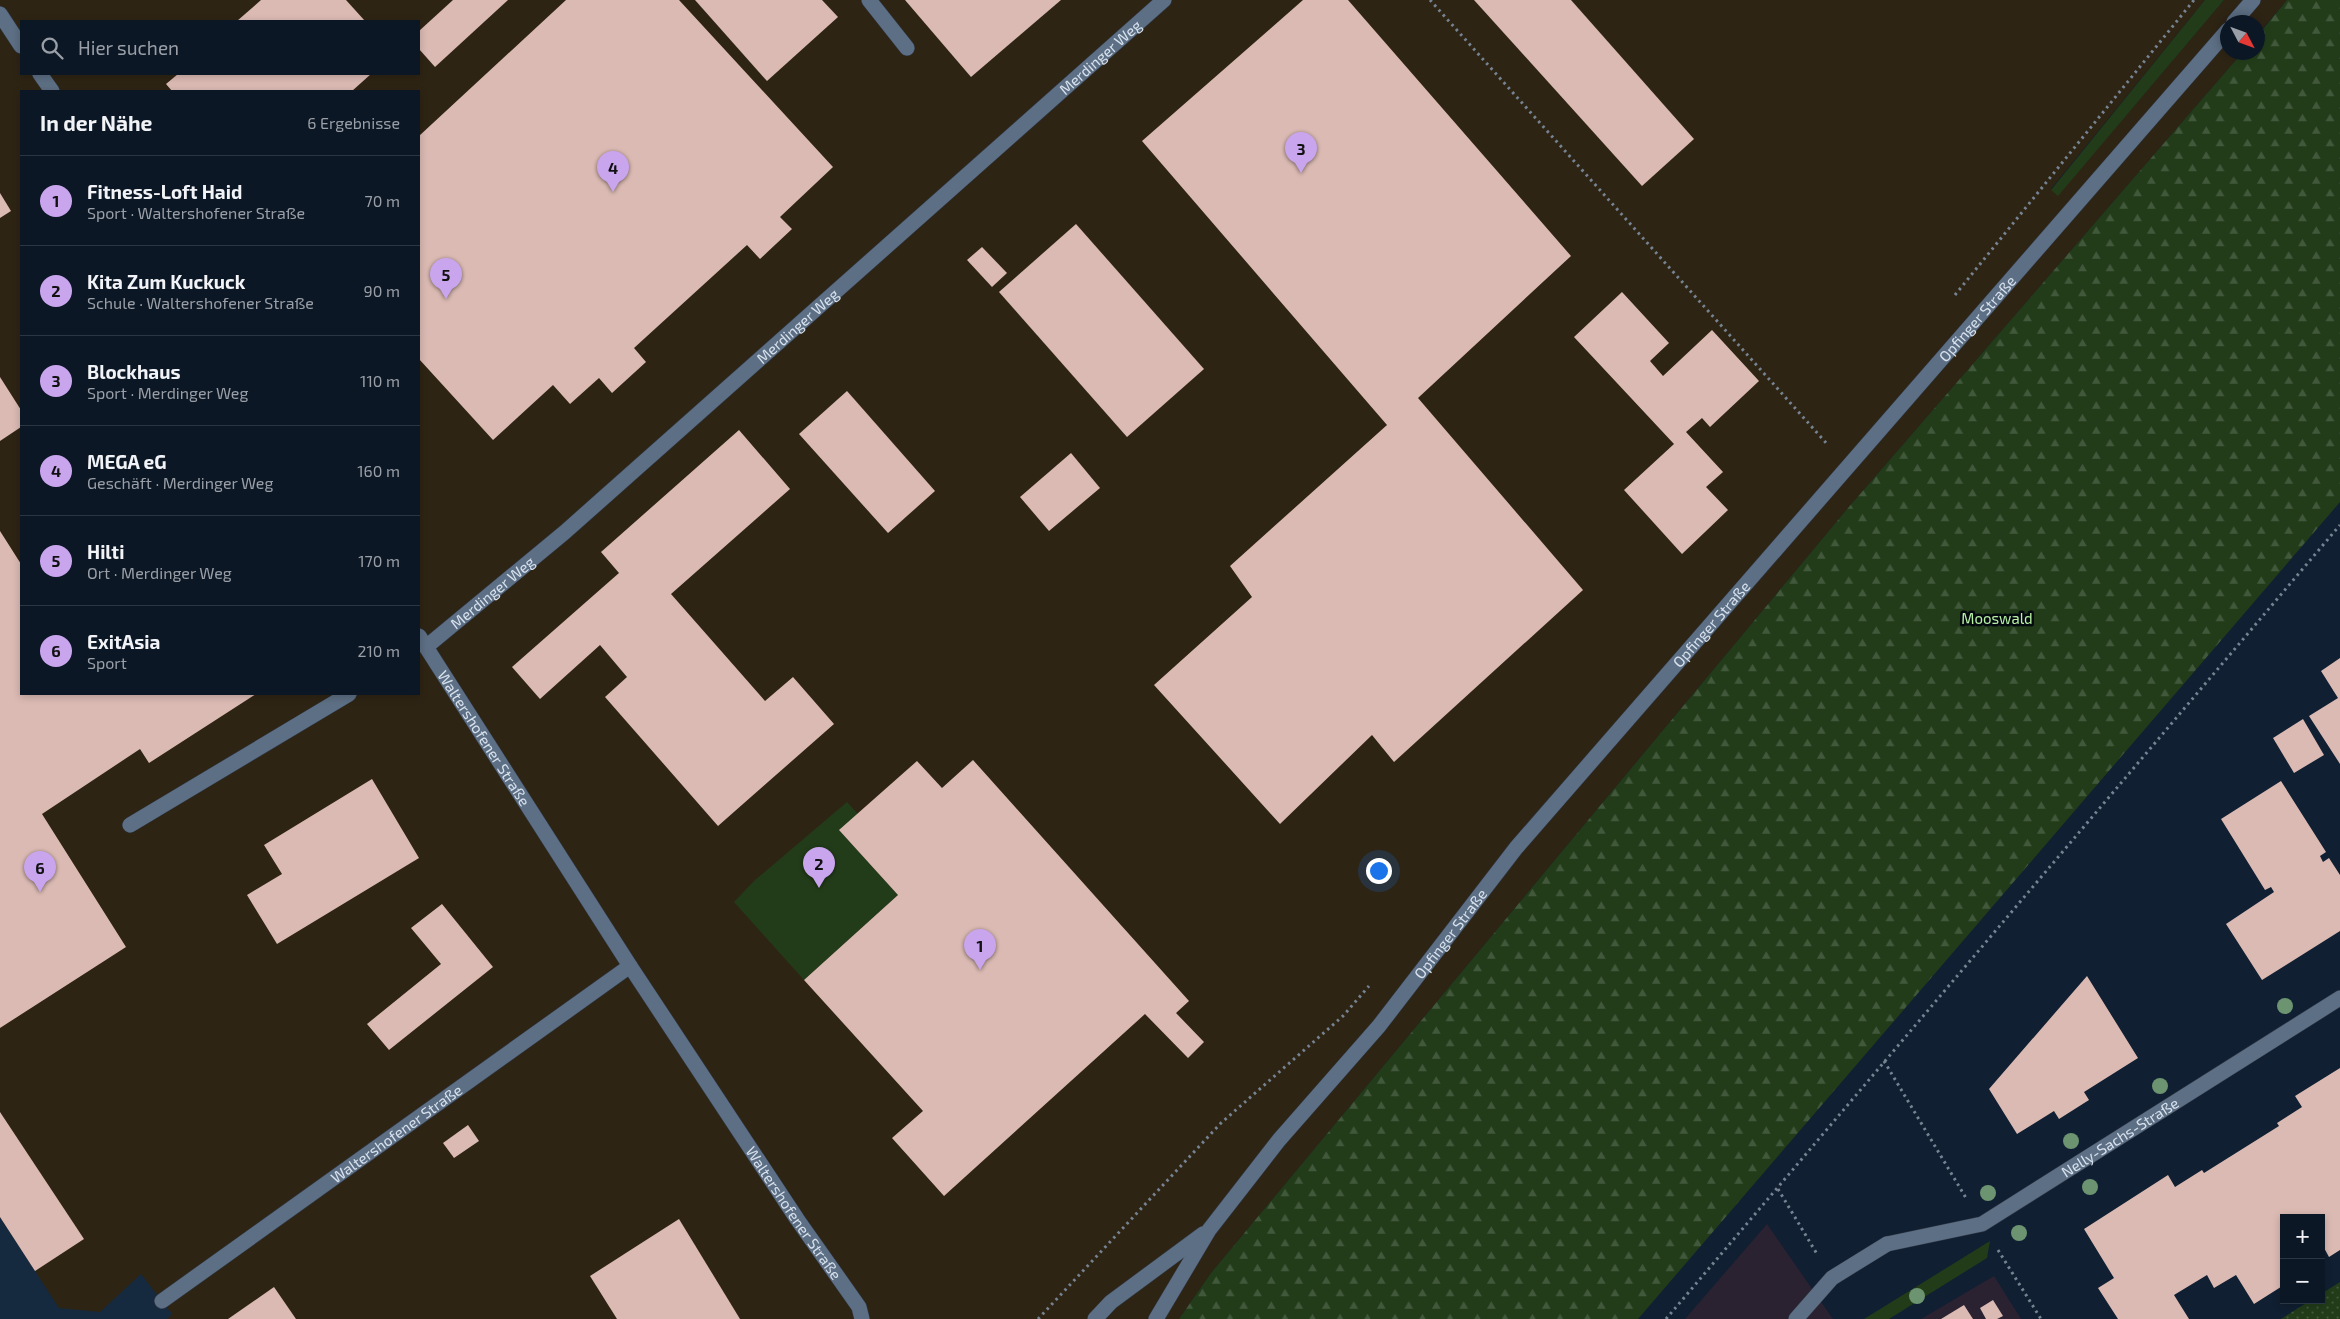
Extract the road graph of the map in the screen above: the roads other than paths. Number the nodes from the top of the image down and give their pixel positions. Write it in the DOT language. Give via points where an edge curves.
graph roads {
  1 [pos="869,0"];
  2 [pos="1164,0"];
  3 [pos="2253,0"];
  4 [pos="0,14"];
  5 [pos="2240,15"];
  6 [pos="2220,39"];
  7 [pos="20,44"];
  8 [pos="907,48"];
  9 [pos="41,75"];
  10 [pos="51,90"];
  11 [pos="421,645"];
  12 [pos="347,695"];
  13 [pos="130,825"];
  14 [pos="630,966"];
  15 [pos="2340,998"];
  16 [pos="1209,1230"];
  17 [pos="162,1301"];
  18 [pos="860,1313"];
  19 [pos="876,1319"];
  20 [pos="1095,1319"];
  21 [pos="1156,1319"];
  22 [pos="1796,1319"];
  1 -- 8 [label="street"];
  2 -- 11 [label="street, Merdinger Weg" via="565,532"];
  3 -- 5 [label="street"];
  4 -- 7 [label="street"];
  6 -- 16 [label="street, Opfinger Straße" via="1516,848 1379,1026 1279,1140"];
  9 -- 10 [label="street"];
  11 -- 14 [label="street, Waltershofener Straße"];
  12 -- 13 [label="street"];
  14 -- 17 [label="street, Waltershofener Straße"];
  14 -- 18 [label="street, Waltershofener Straße"];
  15 -- 22 [label="street, Nelly-Sachs-Straße" via="1982,1224 1887,1244 1832,1278"];
  16 -- 20 [label="street, Opfinger Straße" via="1111,1302"];
  16 -- 21 [label="street, Opfinger Straße"];
  18 -- 19 [label="street, Waltershofener Straße"];
}
